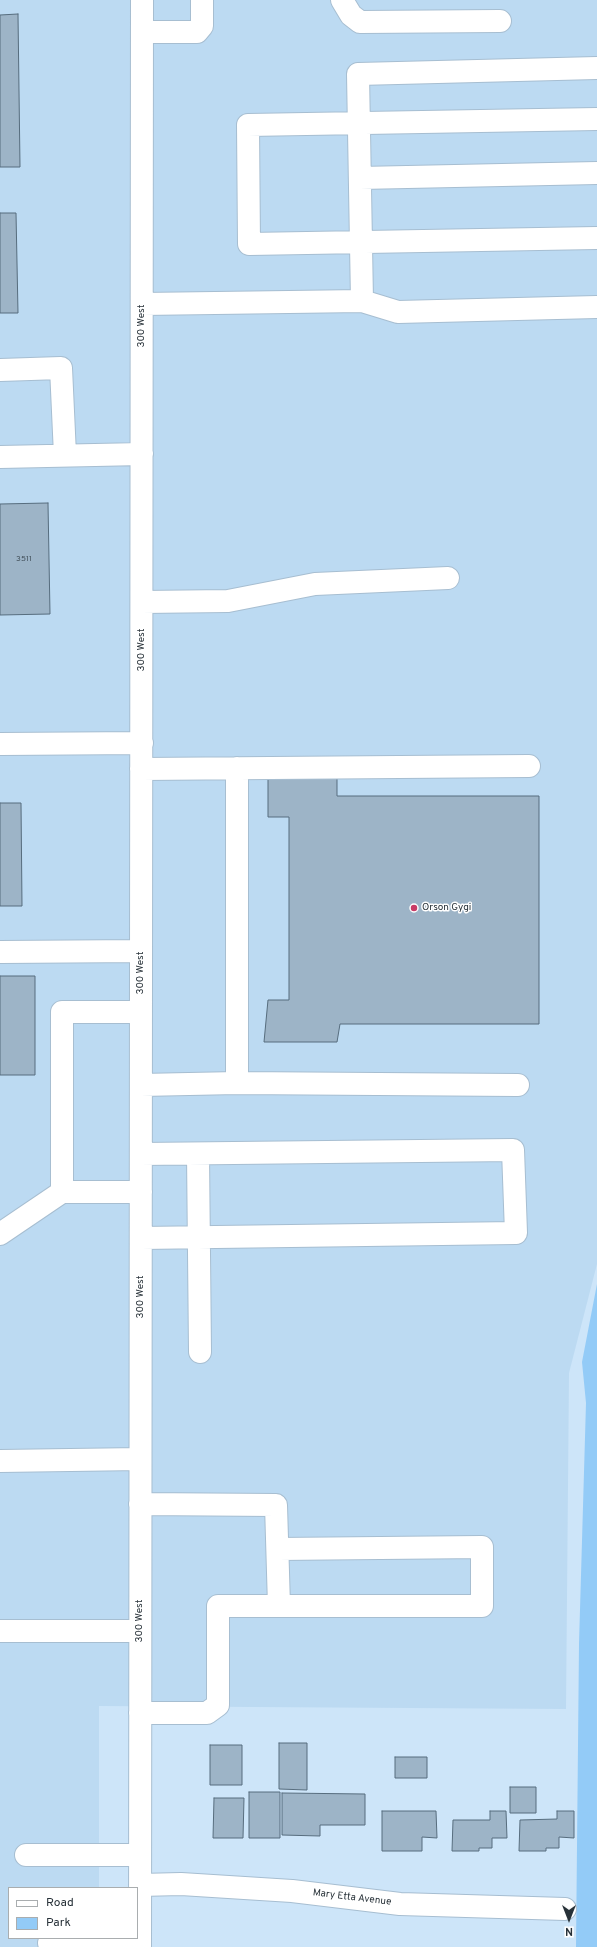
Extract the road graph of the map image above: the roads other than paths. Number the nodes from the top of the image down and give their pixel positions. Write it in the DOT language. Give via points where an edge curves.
graph roads {
  1 [pos="142,0"];
  2 [pos="202,0"];
  3 [pos="342,0"];
  4 [pos="500,21"];
  5 [pos="142,32"];
  6 [pos="597,68"];
  7 [pos="597,119"];
  8 [pos="359,124"];
  9 [pos="597,173"];
  10 [pos="360,178"];
  11 [pos="597,238"];
  12 [pos="361,243"];
  13 [pos="362,301"];
  14 [pos="142,304"];
  15 [pos="597,307"];
  16 [pos="0,370"];
  17 [pos="142,454"];
  18 [pos="65,455"];
  19 [pos="0,457"];
  20 [pos="448,578"];
  21 [pos="142,602"];
  22 [pos="142,743"];
  23 [pos="0,744"];
  24 [pos="529,766"];
  25 [pos="237,768"];
  26 [pos="141,769"];
  27 [pos="141,951"];
  28 [pos="0,952"];
  29 [pos="141,1012"];
  30 [pos="237,1083"];
  31 [pos="141,1085"];
  32 [pos="518,1085"];
  33 [pos="141,1154"];
  34 [pos="198,1154"];
  35 [pos="62,1192"];
  36 [pos="141,1192"];
  37 [pos="0,1234"];
  38 [pos="141,1238"];
  39 [pos="199,1238"];
  40 [pos="200,1352"];
  41 [pos="140,1460"];
  42 [pos="0,1461"];
  43 [pos="140,1504"];
  44 [pos="278,1549"];
  45 [pos="279,1606"];
  46 [pos="0,1631"];
  47 [pos="140,1631"];
  48 [pos="140,1713"];
  49 [pos="26,1854"];
  50 [pos="140,1854"];
  51 [pos="140,1884"];
  52 [pos="565,1908"];
  53 [pos="49,1943"];
  54 [pos="140,1945"];
  1 -- 5 [label="street, 300 West"];
  2 -- 5 [label="street" via="202,26 197,32"];
  3 -- 4 [label="street" via="350,15 360,22"];
  5 -- 14 [label="street, 300 West"];
  6 -- 8 [label="street" via="358,74"];
  7 -- 8 [label="street"];
  8 -- 10 [label="street"];
  8 -- 12 [label="street" via="248,125 249,244"];
  9 -- 10 [label="street"];
  10 -- 12 [label="street"];
  11 -- 12 [label="street"];
  12 -- 13 [label="street"];
  13 -- 14 [label="street"];
  13 -- 15 [label="street" via="398,312"];
  14 -- 17 [label="street, 300 West"];
  16 -- 18 [label="street" via="61,368"];
  17 -- 18 [label="street"];
  17 -- 21 [label="street, 300 West"];
  18 -- 19 [label="street"];
  20 -- 21 [label="street" via="315,584 228,601"];
  21 -- 22 [label="street, 300 West"];
  22 -- 23 [label="street"];
  22 -- 26 [label="street, 300 West"];
  24 -- 25 [label="street"];
  25 -- 26 [label="street"];
  25 -- 30 [label="street"];
  26 -- 27 [label="street, 300 West"];
  27 -- 28 [label="street"];
  27 -- 29 [label="street, 300 West"];
  29 -- 31 [label="street, 300 West"];
  29 -- 35 [label="street" via="62,1012"];
  30 -- 31 [label="street"];
  30 -- 32 [label="street"];
  31 -- 33 [label="street, 300 West"];
  33 -- 34 [label="street"];
  33 -- 36 [label="street, 300 West"];
  34 -- 39 [label="street"];
  34 -- 39 [label="street" via="513,1150 516,1233"];
  35 -- 36 [label="street"];
  35 -- 37 [label="street"];
  36 -- 38 [label="street, 300 West"];
  38 -- 39 [label="street"];
  38 -- 41 [label="street, 300 West"];
  39 -- 40 [label="street"];
  41 -- 42 [label="street"];
  41 -- 43 [label="street, 300 West"];
  43 -- 44 [label="street" via="276,1505"];
  43 -- 47 [label="street, 300 West"];
  44 -- 45 [label="street"];
  44 -- 45 [label="street" via="482,1547 482,1606"];
  45 -- 48 [label="street" via="218,1606 218,1705 206,1713"];
  46 -- 47 [label="street"];
  47 -- 48 [label="street, 300 West"];
  48 -- 50 [label="street, 300 West"];
  49 -- 50 [label="street"];
  50 -- 51 [label="street, 300 West"];
  51 -- 52 [label="street, Mary Etta Avenue" via="292,1891 400,1904"];
  51 -- 54 [label="street, 300 West"];
  53 -- 54 [label="street"];
}
